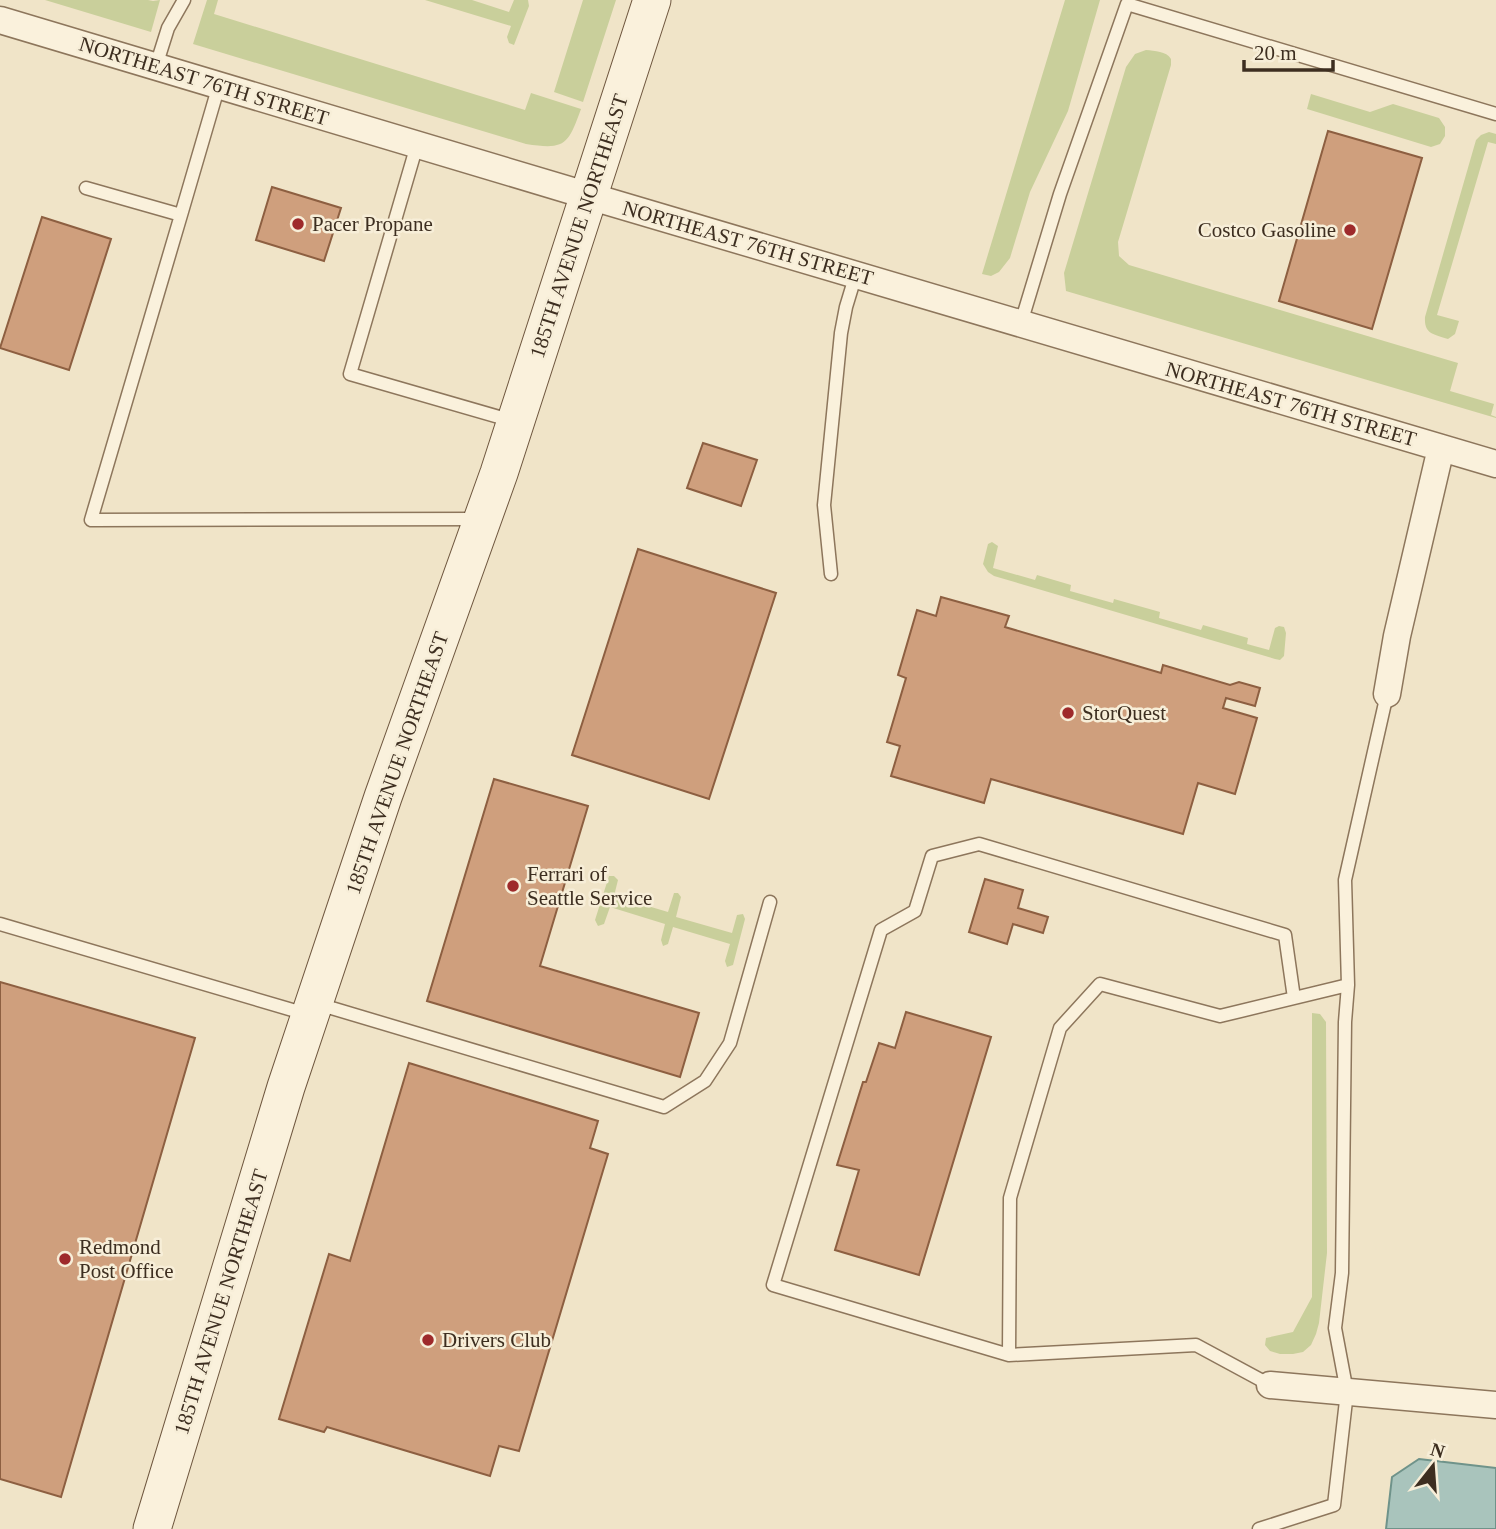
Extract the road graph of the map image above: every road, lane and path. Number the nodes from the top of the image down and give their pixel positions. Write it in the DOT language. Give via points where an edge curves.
graph roads {
  1 [pos="184,0"];
  2 [pos="652,0"];
  3 [pos="0,20"];
  4 [pos="156,66"];
  5 [pos="219,85"];
  6 [pos="1496,114"];
  7 [pos="417,145"];
  8 [pos="86,188"];
  9 [pos="589,196"];
  10 [pos="181,215"];
  11 [pos="856,274"];
  12 [pos="1021,323"];
  13 [pos="515,421"];
  14 [pos="1441,448"];
  15 [pos="1496,464"];
  16 [pos="483,519"];
  17 [pos="831,574"];
  18 [pos="1387,694"];
  19 [pos="770,902"];
  20 [pos="0,924"];
  21 [pos="1348,985"];
  22 [pos="1294,998"];
  23 [pos="312,1009"];
  24 [pos="1009,1355"];
  25 [pos="1270,1385"];
  26 [pos="1347,1392"];
  27 [pos="1496,1405"];
  28 [pos="152,1529"];
  29 [pos="1259,1529"];
  1 -- 4 [label="lane" via="168,28"];
  2 -- 9 [label="street, 185TH AVENUE NORTHEAST"];
  3 -- 4 [label="street, NORTHEAST 76TH STREET"];
  4 -- 5 [label="street, NORTHEAST 76TH STREET"];
  5 -- 7 [label="street, NORTHEAST 76TH STREET"];
  5 -- 10 [label="lane"];
  6 -- 12 [label="lane" via="1127,4 1060,194"];
  7 -- 9 [label="street, NORTHEAST 76TH STREET"];
  7 -- 13 [label="lane" via="349,374"];
  8 -- 10 [label="lane"];
  9 -- 11 [label="street, NORTHEAST 76TH STREET"];
  9 -- 13 [label="street, 185TH AVENUE NORTHEAST"];
  10 -- 16 [label="lane" via="90,520"];
  11 -- 12 [label="street, NORTHEAST 76TH STREET"];
  11 -- 17 [label="lane" via="841,333 824,505"];
  12 -- 14 [label="street, NORTHEAST 76TH STREET"];
  13 -- 16 [label="street, 185TH AVENUE NORTHEAST"];
  14 -- 15 [label="street, NORTHEAST 76TH STREET"];
  14 -- 18 [label="street"];
  16 -- 23 [label="street, 185TH AVENUE NORTHEAST"];
  18 -- 21 [label="lane" via="1345,880"];
  19 -- 23 [label="lane" via="730,1043 705,1081 664,1107"];
  20 -- 23 [label="lane"];
  21 -- 22 [label="lane"];
  21 -- 26 [label="lane" via="1342,1273 1335,1328"];
  22 -- 24 [label="lane" via="1220,1016 1100,984 1060,1028 1010,1198"];
  22 -- 24 [label="lane" via="1285,935 979,844 932,856 915,911 881,930 773,1284"];
  23 -- 28 [label="street, 185TH AVENUE NORTHEAST"];
  24 -- 25 [label="lane" via="1196,1345"];
  25 -- 26 [label="street"];
  26 -- 27 [label="street"];
  26 -- 29 [label="lane" via="1334,1505"];
}
